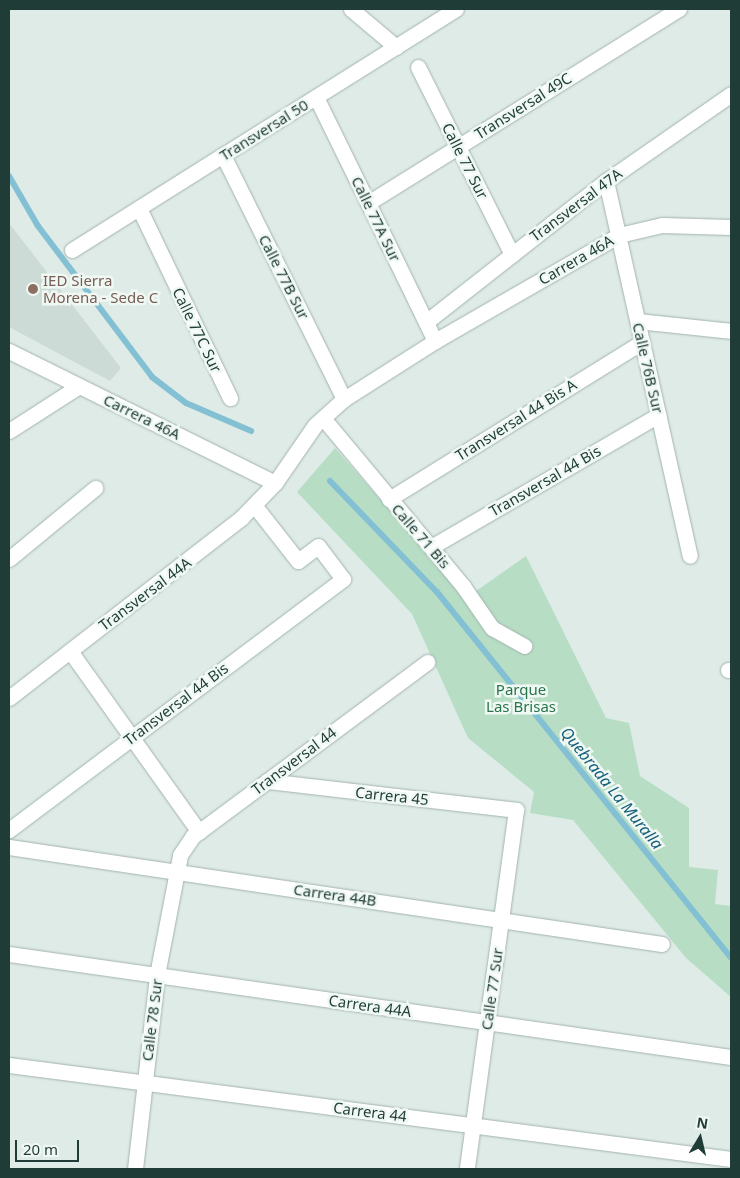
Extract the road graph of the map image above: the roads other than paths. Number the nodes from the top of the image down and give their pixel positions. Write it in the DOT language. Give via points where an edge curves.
graph roads {
  1 [pos="351,9"];
  2 [pos="456,9"];
  3 [pos="680,9"];
  4 [pos="396,47"];
  5 [pos="418,68"];
  6 [pos="731,94"];
  7 [pos="316,97"];
  8 [pos="724,107"];
  9 [pos="458,146"];
  10 [pos="223,155"];
  11 [pos="606,181"];
  12 [pos="368,203"];
  13 [pos="139,208"];
  14 [pos="731,227"];
  15 [pos="619,235"];
  16 [pos="72,250"];
  17 [pos="512,255"];
  18 [pos="638,321"];
  19 [pos="426,322"];
  20 [pos="731,331"];
  21 [pos="435,341"];
  22 [pos="642,342"];
  23 [pos="10,353"];
  24 [pos="79,386"];
  25 [pos="230,398"];
  26 [pos="344,399"];
  27 [pos="659,415"];
  28 [pos="322,418"];
  29 [pos="9,431"];
  30 [pos="275,483"];
  31 [pos="95,488"];
  32 [pos="389,499"];
  33 [pos="254,505"];
  34 [pos="431,547"];
  35 [pos="690,556"];
  36 [pos="9,559"];
  37 [pos="524,646"];
  38 [pos="70,651"];
  39 [pos="427,662"];
  40 [pos="9,698"];
  41 [pos="132,737"];
  42 [pos="267,781"];
  43 [pos="516,810"];
  44 [pos="9,830"];
  45 [pos="199,832"];
  46 [pos="9,847"];
  47 [pos="174,872"];
  48 [pos="501,920"];
  49 [pos="662,944"];
  50 [pos="9,954"];
  51 [pos="157,976"];
  52 [pos="488,1022"];
  53 [pos="731,1057"];
  54 [pos="9,1065"];
  55 [pos="145,1082"];
  56 [pos="474,1126"];
  57 [pos="731,1159"];
  58 [pos="135,1169"];
  59 [pos="468,1169"];
  1 -- 4 [label="street"];
  2 -- 4 [label="street, Transversal 50"];
  3 -- 9 [label="street, Transversal 49C"];
  4 -- 7 [label="street, Transversal 50"];
  5 -- 9 [label="street, Calle 77 Sur"];
  6 -- 8 [label="street, Transversal 47A"];
  7 -- 10 [label="street, Transversal 50"];
  7 -- 12 [label="street, Calle 77A Sur"];
  8 -- 11 [label="street, Transversal 47A"];
  9 -- 12 [label="street, Transversal 49C"];
  9 -- 17 [label="street, Calle 77 Sur"];
  10 -- 13 [label="street, Transversal 50"];
  10 -- 26 [label="street, Calle 77B Sur"];
  11 -- 15 [label="street, Calle 76B Sur"];
  11 -- 17 [label="street, Transversal 47A"];
  12 -- 19 [label="street, Calle 77A Sur"];
  13 -- 16 [label="street, Transversal 50"];
  13 -- 25 [label="street, Calle 77C Sur"];
  14 -- 15 [label="street, Carrera 46A" via="662,225"];
  15 -- 18 [label="street, Calle 76B Sur"];
  15 -- 21 [label="street, Carrera 46A"];
  17 -- 19 [label="street, Transversal 47A"];
  18 -- 20 [label="street"];
  18 -- 22 [label="street, Calle 76B Sur"];
  19 -- 21 [label="street, Calle 77A Sur"];
  21 -- 26 [label="street"];
  22 -- 27 [label="street, Calle 76B Sur"];
  22 -- 32 [label="street, Transversal 44 Bis A"];
  23 -- 24 [label="street, Carrera 46A"];
  24 -- 29 [label="street"];
  24 -- 30 [label="street, Carrera 46A"];
  26 -- 28 [label="street"];
  27 -- 34 [label="street, Transversal 44 Bis"];
  27 -- 35 [label="street, Calle 76B Sur"];
  28 -- 30 [label="street"];
  28 -- 32 [label="street, Calle 71 Bis"];
  30 -- 33 [label="street, Transversal 44A"];
  31 -- 36 [label="street"];
  32 -- 34 [label="street, Calle 71 Bis"];
  33 -- 38 [label="street, Transversal 44A" via="216,540"];
  33 -- 41 [label="street, Transversal 44 Bis" via="298,562 318,546 343,578"];
  34 -- 37 [label="street, Calle 71 Bis" via="492,628"];
  38 -- 40 [label="street, Transversal 44A"];
  38 -- 41 [label="street"];
  39 -- 42 [label="street, Transversal 44"];
  41 -- 44 [label="street, Transversal 44 Bis"];
  41 -- 45 [label="street"];
  42 -- 43 [label="street, Carrera 45"];
  42 -- 45 [label="street, Transversal 44"];
  43 -- 48 [label="street, Calle 77 Sur"];
  45 -- 47 [label="street, Transversal 44" via="186,846"];
  46 -- 47 [label="street, Carrera 44B"];
  47 -- 48 [label="street, Carrera 44B"];
  47 -- 51 [label="street, Calle 78 Sur"];
  48 -- 49 [label="street, Carrera 44B"];
  48 -- 52 [label="street, Calle 77 Sur"];
  50 -- 51 [label="street, Carrera 44A"];
  51 -- 52 [label="street, Carrera 44A"];
  51 -- 55 [label="street, Calle 78 Sur"];
  52 -- 53 [label="street, Carrera 44A"];
  52 -- 56 [label="street, Calle 77 Sur"];
  54 -- 55 [label="street, Carrera 44"];
  55 -- 56 [label="street, Carrera 44"];
  55 -- 58 [label="street, Calle 78 Sur"];
  56 -- 57 [label="street, Carrera 44"];
  56 -- 59 [label="street, Calle 77 Sur"];
}
